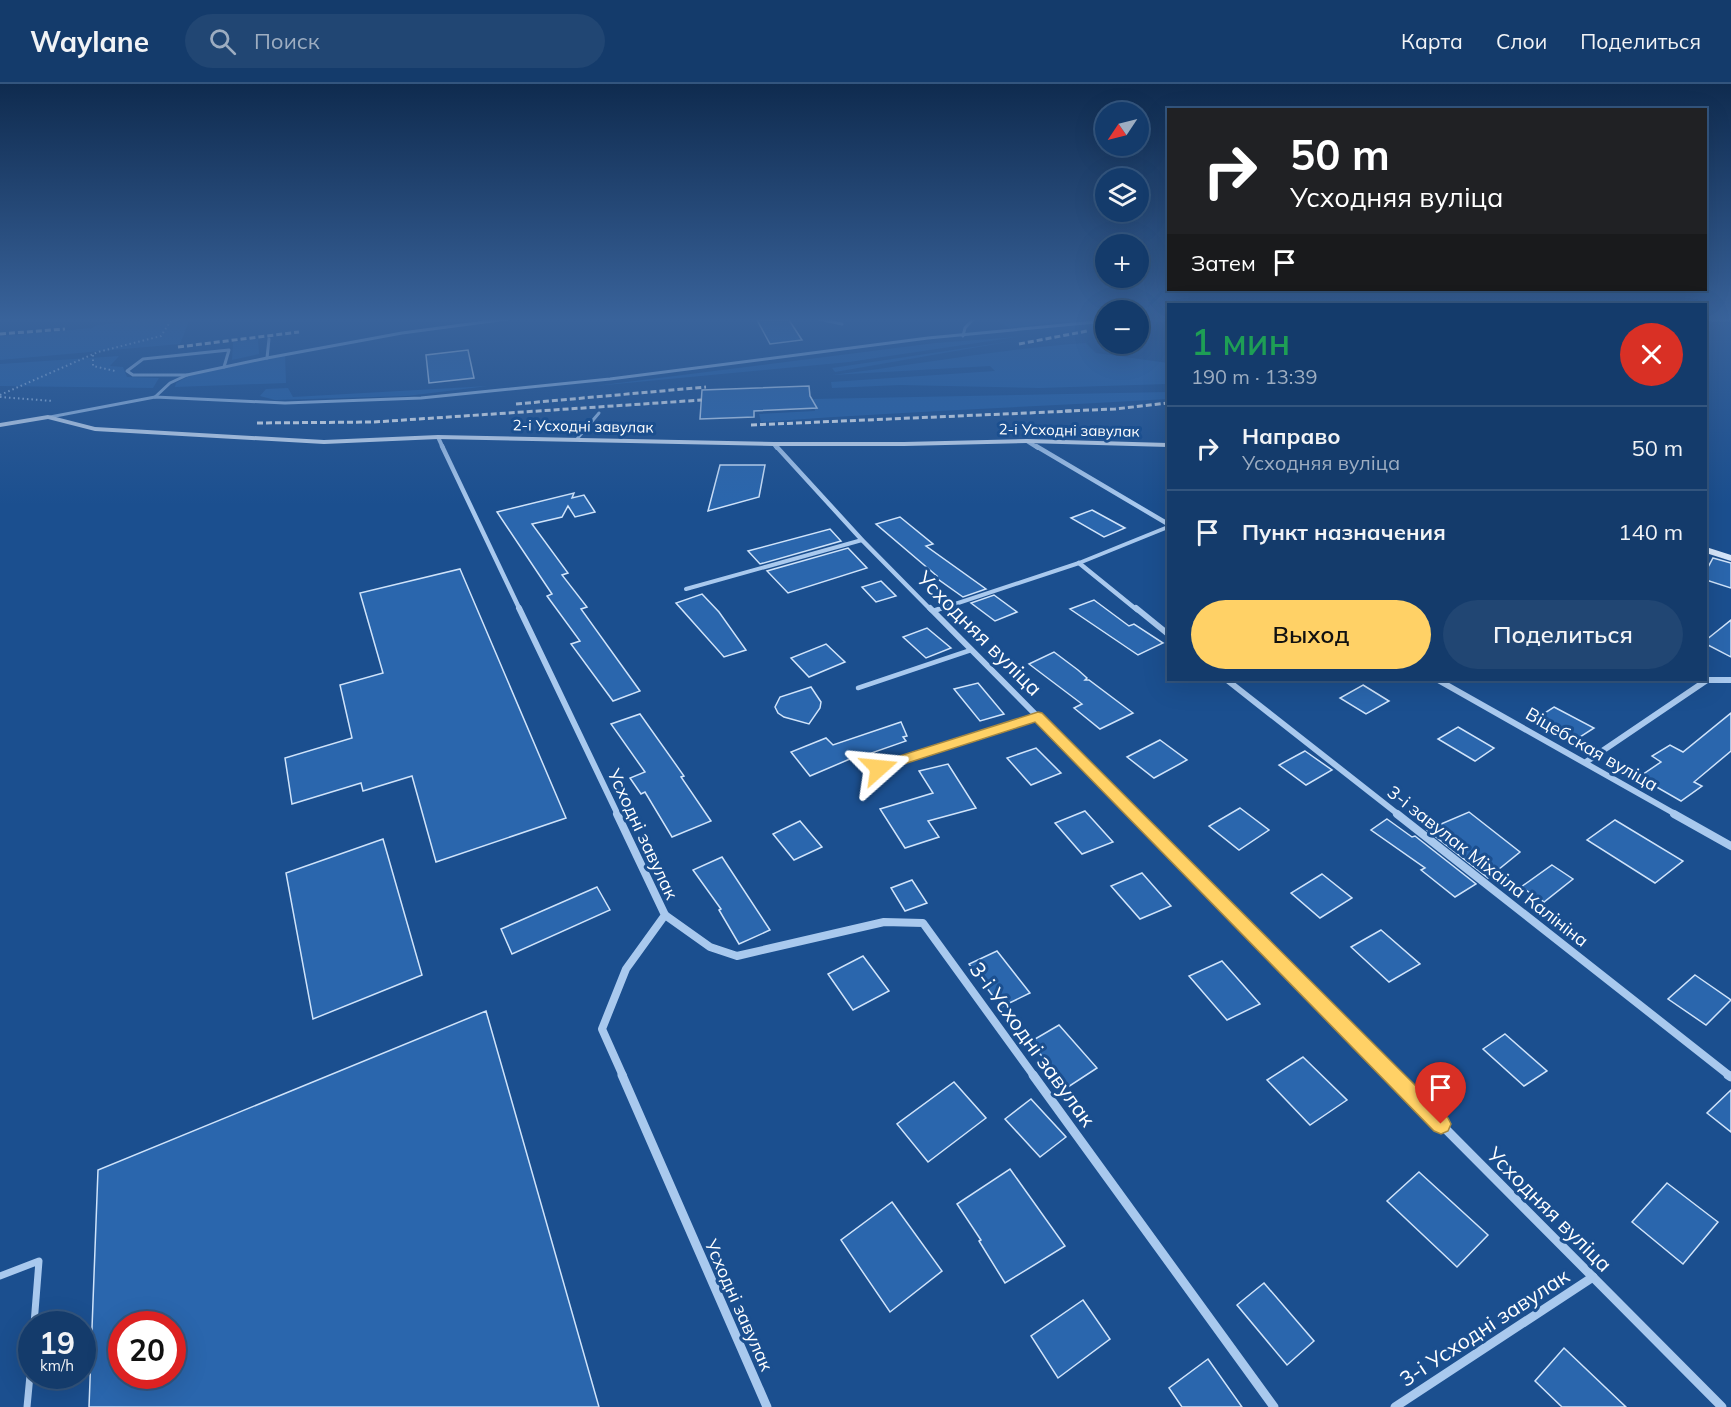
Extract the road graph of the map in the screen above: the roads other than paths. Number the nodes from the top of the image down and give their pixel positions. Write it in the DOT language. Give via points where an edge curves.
graph roads {
  1 [pos="173,381"];
  2 [pos="593,381"];
  3 [pos="155,397"];
  4 [pos="599,413"];
  5 [pos="48,417"];
  6 [pos="0,425"];
  7 [pos="438,437"];
  8 [pos="578,439"];
  9 [pos="1027,441"];
  10 [pos="774,444"];
  11 [pos="1167,445"];
  12 [pos="1167,524"];
  13 [pos="1167,525"];
  14 [pos="862,540"];
  15 [pos="1707,550"];
  16 [pos="1731,558"];
  17 [pos="1078,563"];
  18 [pos="686,589"];
  19 [pos="933,611"];
  20 [pos="1167,633"];
  21 [pos="971,650"];
  22 [pos="1707,680"];
  23 [pos="1731,680"];
  24 [pos="1228,681"];
  25 [pos="1440,681"];
  26 [pos="1706,681"];
  27 [pos="858,688"];
  28 [pos="1038,716"];
  29 [pos="1586,762"];
  30 [pos="879,768"];
  31 [pos="1731,846"];
  32 [pos="665,915"];
  33 [pos="1731,1077"];
  34 [pos="0,1276"];
  35 [pos="1593,1277"];
  36 [pos="35,1311"];
  37 [pos="29,1389"];
  38 [pos="27,1407"];
  39 [pos="767,1407"];
  40 [pos="1274,1407"];
  41 [pos="1395,1407"];
  42 [pos="1722,1407"];
  1 -- 3 [label="lane"];
  2 -- 3 [label="lane" via="421,398 285,403"];
  3 -- 5 [label="lane"];
  4 -- 8 [label="lane"];
  5 -- 6 [label="street, 2-і Усходні завулак"];
  5 -- 7 [label="street, 2-і Усходні завулак" via="95,429 277,440"];
  7 -- 8 [label="street, 2-і Усходні завулак"];
  7 -- 32 [label="street, Усходні завулак"];
  8 -- 10 [label="street, 2-і Усходні завулак"];
  9 -- 10 [label="street, 2-і Усходні завулак"];
  9 -- 11 [label="street, 2-і Усходні завулак"];
  9 -- 12 [label="street"];
  10 -- 14 [label="street, Усходняя вуліца"];
  13 -- 17 [label="lane"];
  14 -- 18 [label="lane"];
  14 -- 19 [label="street, Усходняя вуліца"];
  15 -- 16 [label="street"];
  17 -- 19 [label="lane"];
  17 -- 20 [label="street"];
  19 -- 21 [label="street, Усходняя вуліца"];
  21 -- 27 [label="lane"];
  21 -- 28 [label="street, Усходняя вуліца"];
  22 -- 23 [label="street"];
  24 -- 33 [label="street, 3-і завулак Міхаіла Калініна"];
  25 -- 29 [label="street, Віцебская вуліца"];
  26 -- 29 [label="street"];
  28 -- 30 [label="lane"];
  28 -- 35 [label="street, Усходняя вуліца"];
  29 -- 31 [label="street, Віцебская вуліца"];
  32 -- 39 [label="street, Усходні завулак" via="626,969 602,1029"];
  32 -- 40 [label="street, 3-і Усходні завулак" via="710,947 737,956 884,922 923,923"];
  34 -- 36 [label="lane" via="39,1261"];
  35 -- 41 [label="street, 3-і Усходні завулак"];
  35 -- 42 [label="street, Усходняя вуліца"];
  37 -- 38 [label="lane"];
}
